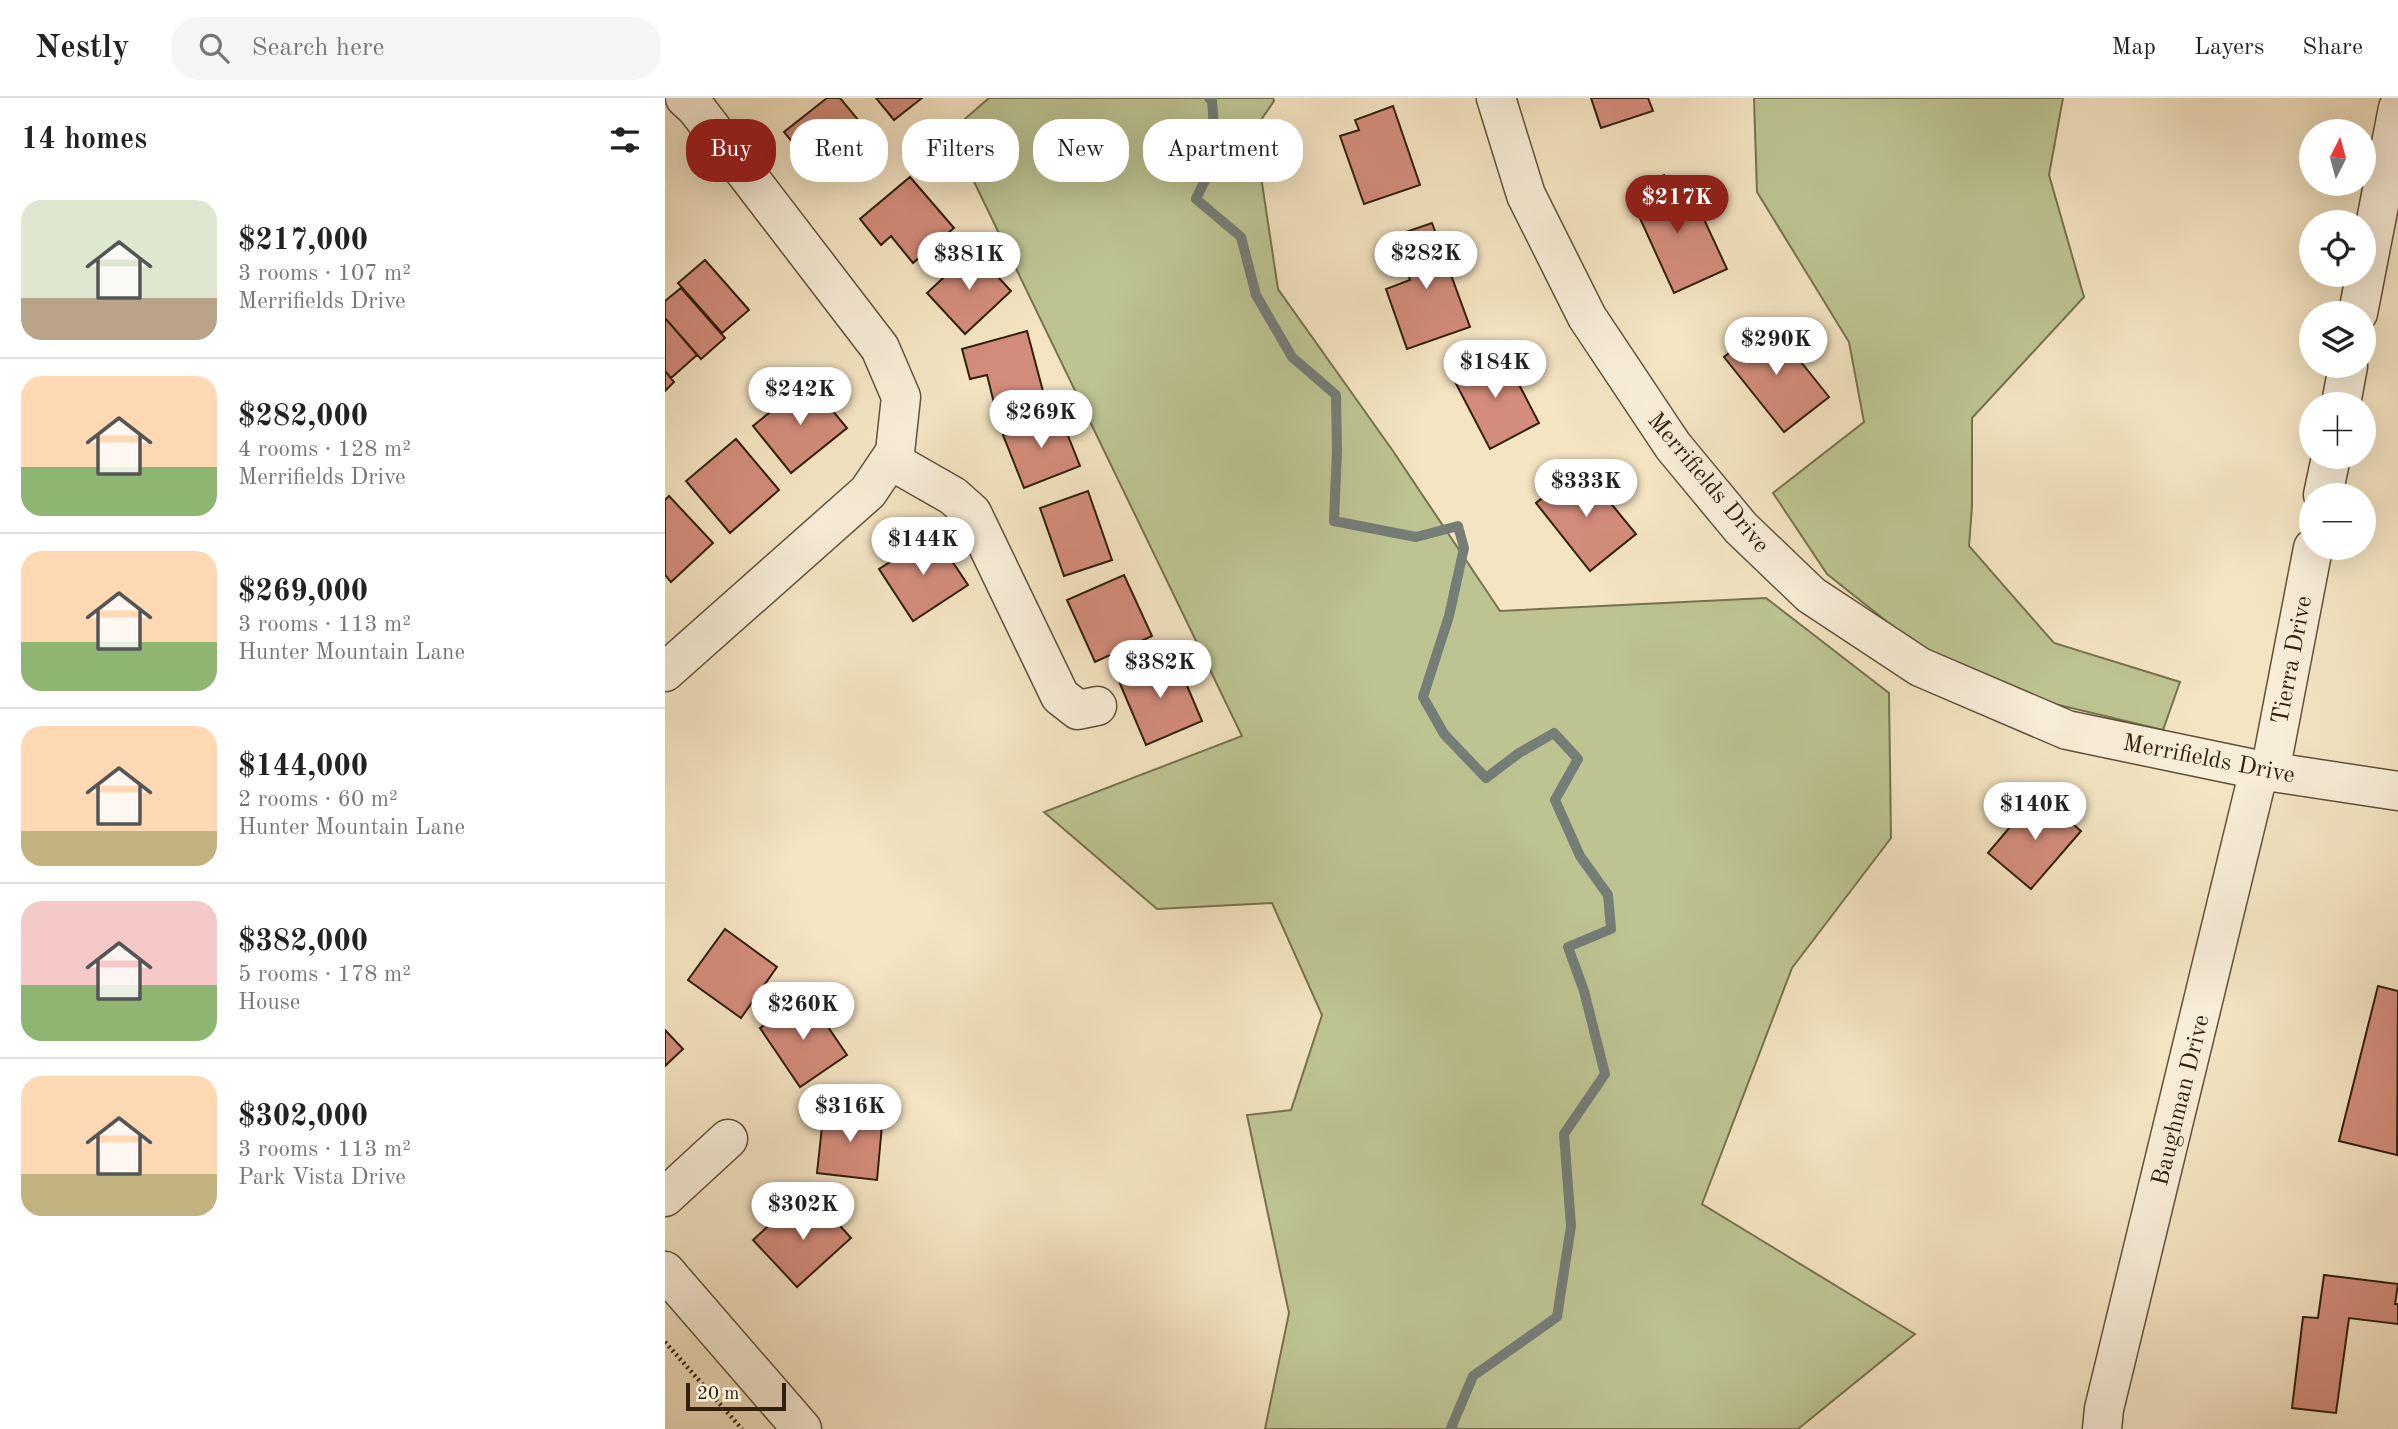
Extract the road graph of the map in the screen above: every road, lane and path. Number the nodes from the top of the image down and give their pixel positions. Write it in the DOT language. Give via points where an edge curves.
graph roads {
  1 [pos="1496,98"];
  2 [pos="696,102"];
  3 [pos="2398,108"];
  4 [pos="2360,301"];
  5 [pos="890,460"];
  6 [pos="2310,560"];
  7 [pos="665,671"];
  8 [pos="1097,706"];
  9 [pos="2264,771"];
  10 [pos="2398,791"];
  11 [pos="728,1139"];
  12 [pos="665,1197"];
  13 [pos="665,1271"];
  14 [pos="665,1342"];
  15 [pos="742,1429"];
  16 [pos="802,1429"];
  17 [pos="2102,1429"];
  1 -- 9 [label="street, Merrifields Drive" via="1526,195 1587,317 1673,446 1741,528 1811,596 1920,667 2067,730"];
  2 -- 5 [label="street" via="880,348 901,397 895,452"];
  3 -- 4 [label="street"];
  5 -- 7 [label="street" via="868,492"];
  5 -- 8 [label="street" via="953,496 972,513 1060,696 1078,710"];
  6 -- 9 [label="street, Tierra Drive"];
  9 -- 10 [label="street, Merrifields Drive"];
  9 -- 17 [label="street, Baughman Drive"];
  11 -- 12 [label="street"];
  13 -- 16 [label="street"];
  14 -- 15 [label="path"];
}
